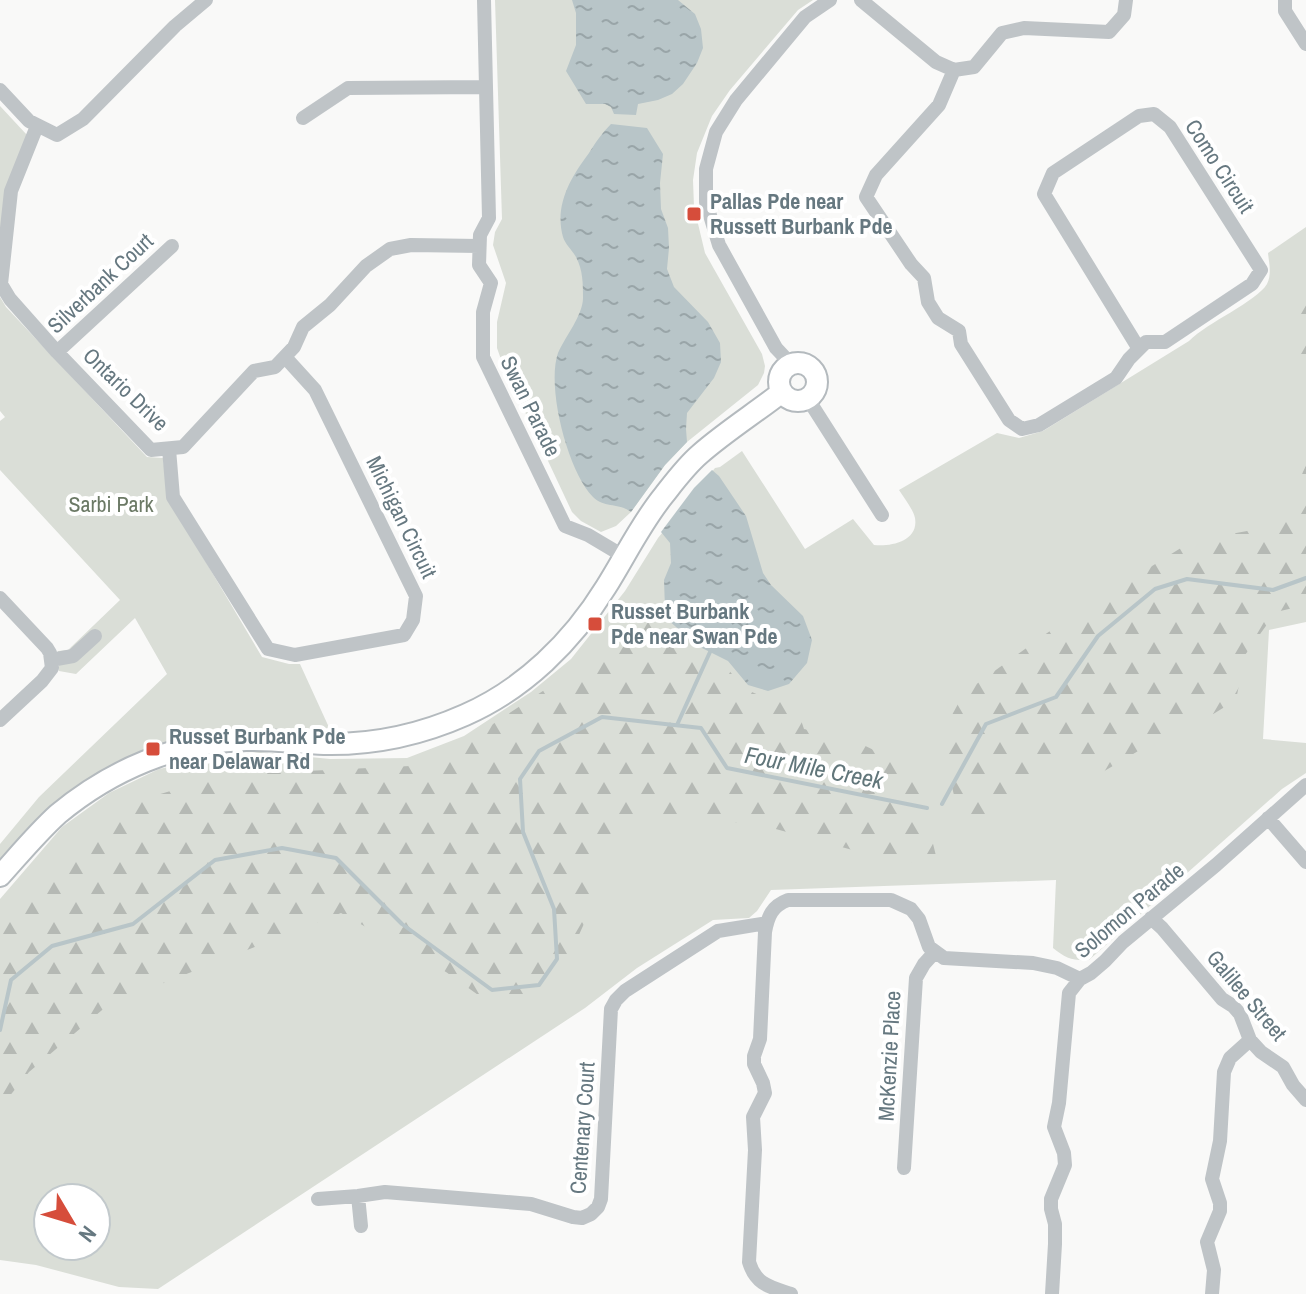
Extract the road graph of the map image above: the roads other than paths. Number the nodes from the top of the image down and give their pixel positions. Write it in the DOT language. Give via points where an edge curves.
graph roads {
  1 [pos="206,0"];
  2 [pos="484,0"];
  3 [pos="830,0"];
  4 [pos="861,0"];
  5 [pos="1126,0"];
  6 [pos="1285,0"];
  7 [pos="1306,44"];
  8 [pos="954,70"];
  9 [pos="485,87"];
  10 [pos="0,90"];
  11 [pos="303,118"];
  12 [pos="37,126"];
  13 [pos="172,246"];
  14 [pos="479,246"];
  15 [pos="1139,349"];
  16 [pos="57,352"];
  17 [pos="285,357"];
  18 [pos="791,364"];
  19 [pos="782,392"];
  20 [pos="808,399"];
  21 [pos="169,449"];
  22 [pos="882,515"];
  23 [pos="625,557"];
  24 [pos="0,598"];
  25 [pos="95,636"];
  26 [pos="51,660"];
  27 [pos="0,720"];
  28 [pos="1306,785"];
  29 [pos="1268,818"];
  30 [pos="1306,862"];
  31 [pos="0,876"];
  32 [pos="1151,918"];
  33 [pos="766,930"];
  34 [pos="934,953"];
  35 [pos="1049,967"];
  36 [pos="1080,979"];
  37 [pos="1069,993"];
  38 [pos="1250,1040"];
  39 [pos="1306,1100"];
  40 [pos="904,1168"];
  41 [pos="358,1196"];
  42 [pos="318,1199"];
  43 [pos="361,1226"];
  44 [pos="791,1294"];
  45 [pos="1052,1294"];
  46 [pos="1212,1294"];
  1 -- 12 [label="street" via="83,119 57,135"];
  2 -- 9 [label="street"];
  3 -- 18 [label="street" via="805,17 736,100 716,132 706,169 706,202 719,245 776,348"];
  4 -- 8 [label="street" via="936,62"];
  5 -- 8 [label="street" via="1124,15 1109,32 1024,28 1002,33 974,67"];
  6 -- 7 [label="street" via="1285,11"];
  8 -- 15 [label="street, Como Circuit" via="939,105 876,175 866,197 924,278 928,302 938,318 959,331 961,344 1009,420 1022,429 1039,425 1116,378"];
  9 -- 11 [label="street" via="348,88"];
  9 -- 14 [label="street" via="489,218"];
  10 -- 12 [label="street"];
  12 -- 16 [label="street, Ontario Drive" via="11,191 1,284"];
  13 -- 16 [label="street, Silverbank Court"];
  14 -- 17 [label="street, Ontario Drive" via="390,249 303,327"];
  14 -- 23 [label="street, Swan Parade" via="479,265 491,283 483,312 483,357 565,526"];
  15 -- 15 [label="street, Como Circuit" via="1146,342 1165,342 1252,284 1261,270 1170,127 1154,114 1139,116 1053,173 1044,194"];
  16 -- 21 [label="street, Ontario Drive" via="151,450"];
  17 -- 21 [label="street, Ontario Drive" via="275,367 254,371 183,447"];
  17 -- 21 [label="street, Michigan Circuit" via="315,390 416,596 413,620 404,635 295,655 268,649 173,497"];
  18 -- 19 [label="street" via="781,373"];
  18 -- 20 [label="street" via="804,364 817,376 817,387"];
  19 -- 20 [label="street" via="790,400"];
  19 -- 23 [label="street" via="700,454 661,499"];
  20 -- 22 [label="street"];
  23 -- 31 [label="street" via="591,610 551,657 467,714 401,737 324,744 243,740 154,756 67,808"];
  24 -- 26 [label="street" via="47,648"];
  25 -- 26 [label="street" via="73,656"];
  26 -- 27 [label="street" via="47,676"];
  28 -- 29 [label="street, Solomon Parade"];
  29 -- 30 [label="street"];
  29 -- 32 [label="street, Solomon Parade"];
  32 -- 36 [label="street, Solomon Parade"];
  32 -- 38 [label="street, Galilee Street" via="1240,1014"];
  33 -- 34 [label="street" via="773,908 788,900 891,900 911,909"];
  33 -- 41 [label="street, Centenary Court" via="718,931 616,1000 611,1009 601,1199 591,1214 582,1218 531,1204 385,1192"];
  33 -- 44 [label="street" via="760,1039 754,1056 765,1093 753,1117 749,1262 756,1278"];
  34 -- 35 [label="street"];
  34 -- 40 [label="street, McKenzie Place" via="916,978"];
  35 -- 36 [label="street"];
  35 -- 37 [label="street"];
  36 -- 37 [label="street, Solomon Parade"];
  37 -- 45 [label="street" via="1054,1127 1065,1165 1051,1199"];
  38 -- 39 [label="street, Galilee Street" via="1283,1067"];
  38 -- 46 [label="street" via="1230,1058 1224,1072 1212,1179 1220,1211 1207,1242 1214,1270"];
  41 -- 42 [label="street, Centenary Court"];
  41 -- 43 [label="street"];
}
